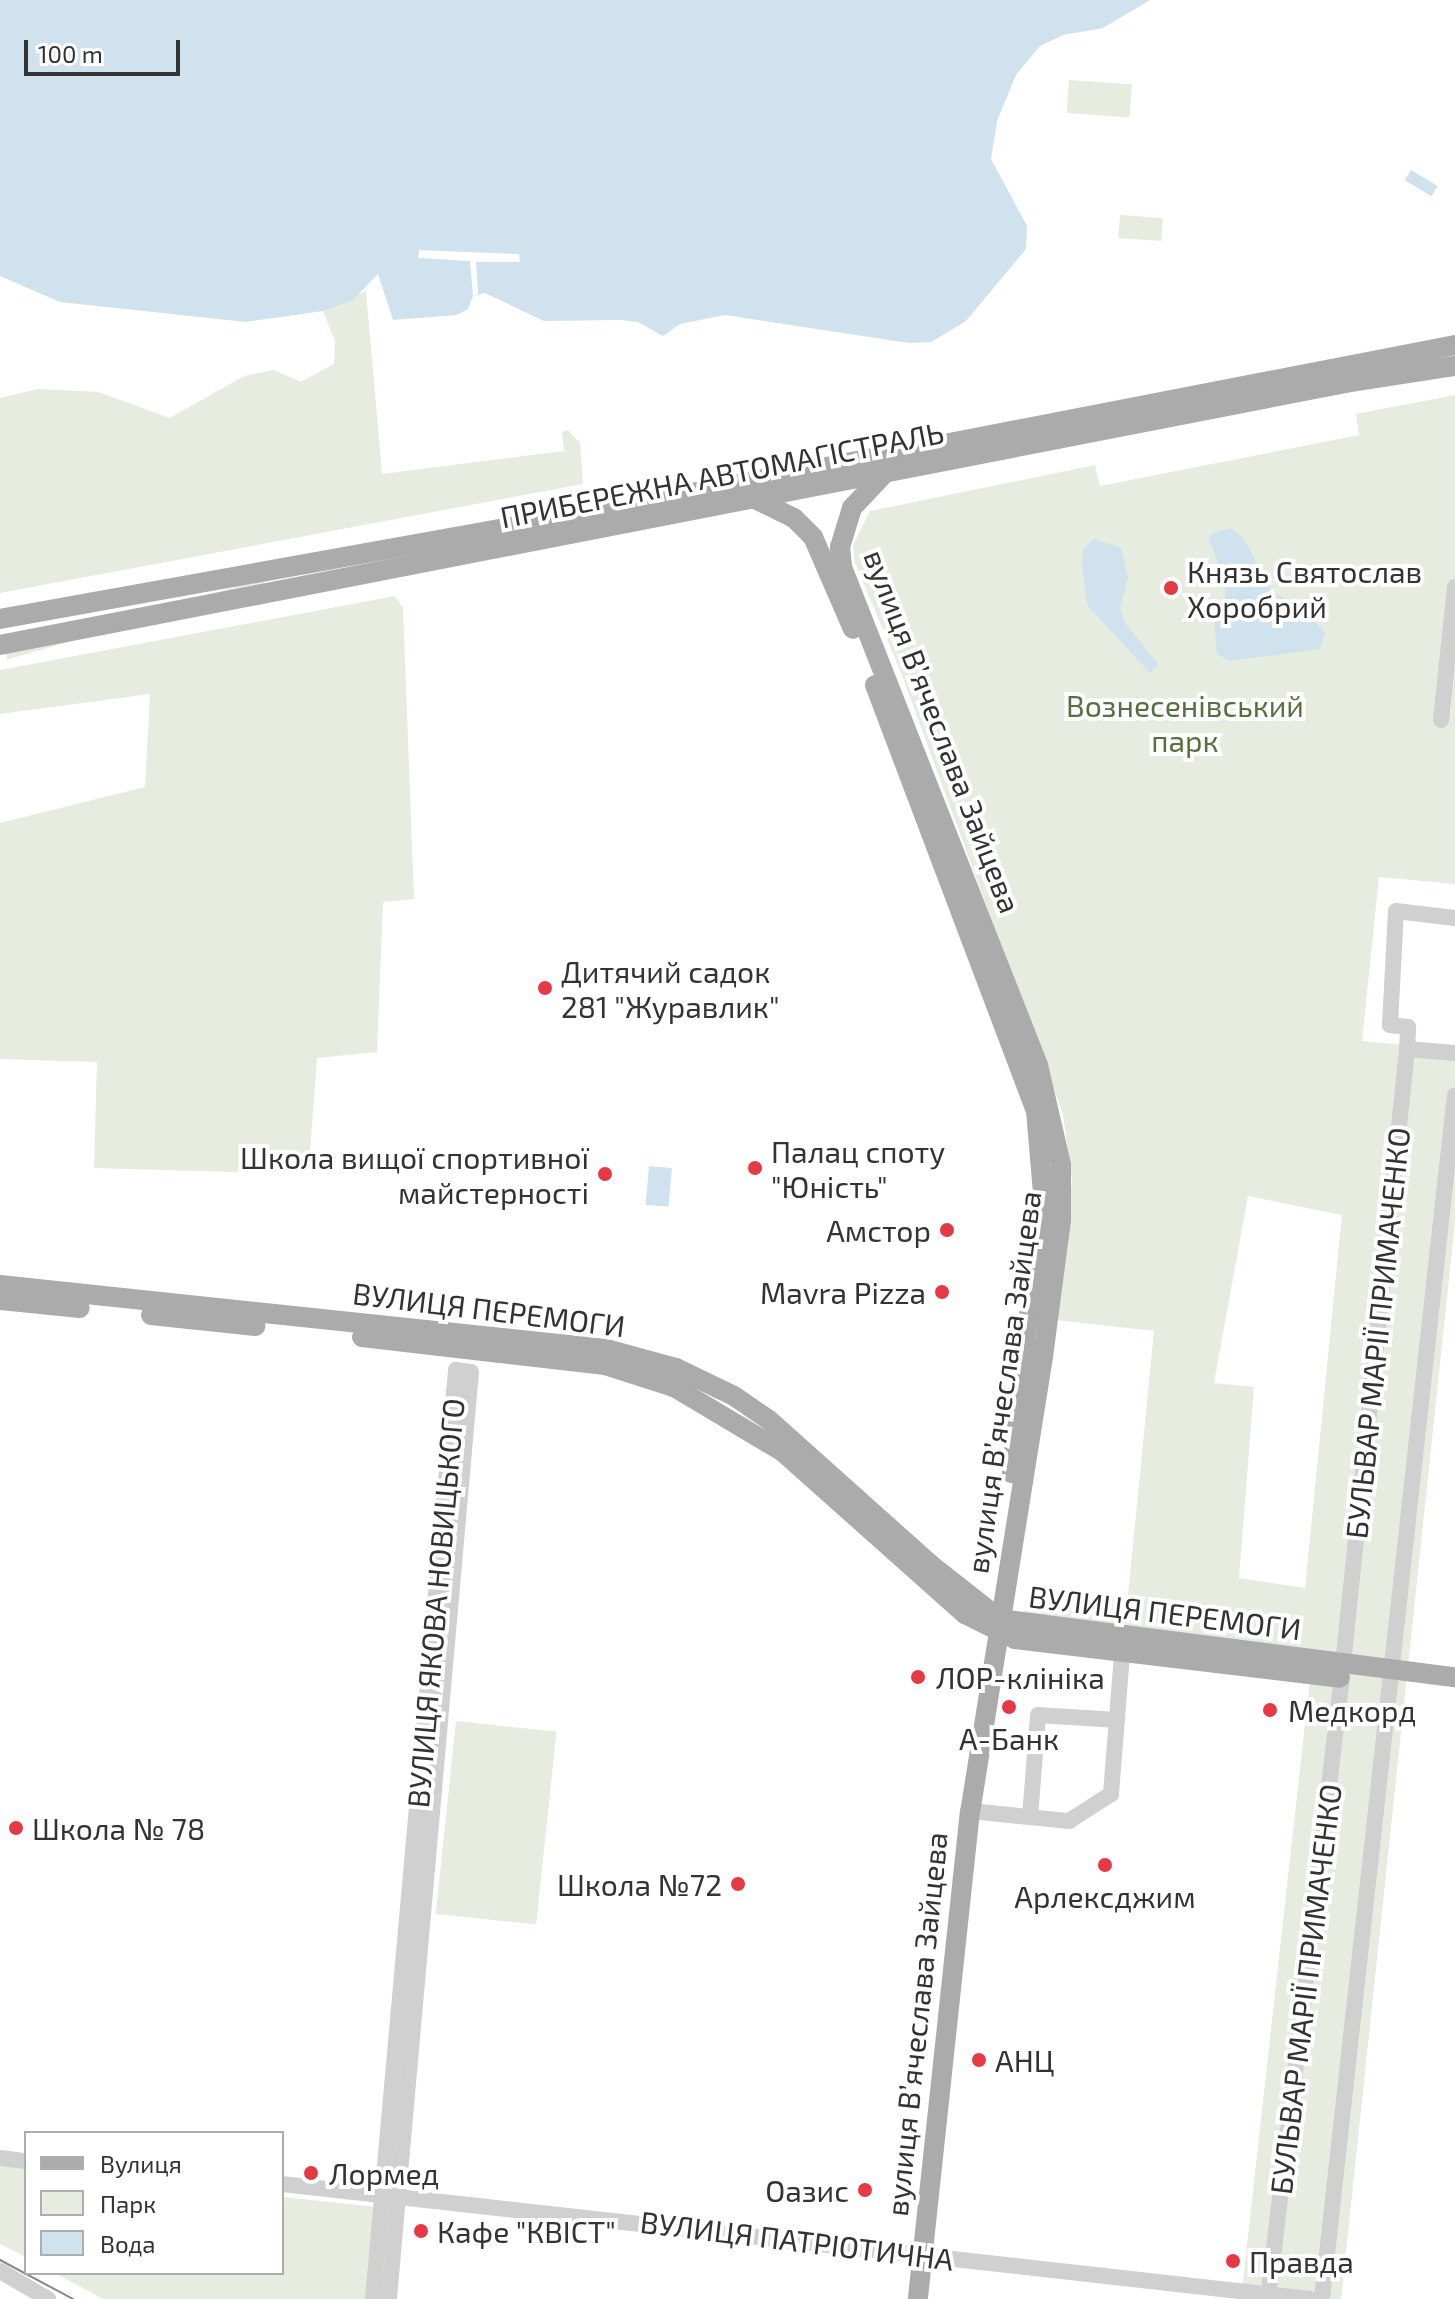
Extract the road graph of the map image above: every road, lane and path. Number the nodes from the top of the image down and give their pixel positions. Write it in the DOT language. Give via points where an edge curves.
graph roads {
  1 [pos="1455,345"];
  2 [pos="1455,366"];
  3 [pos="884,474"];
  4 [pos="757,500"];
  5 [pos="275,570"];
  6 [pos="1455,587"];
  7 [pos="295,589"];
  8 [pos="266,595"];
  9 [pos="0,619"];
  10 [pos="0,645"];
  11 [pos="1441,720"];
  12 [pos="1455,918"];
  13 [pos="1407,1049"];
  14 [pos="1455,1053"];
  15 [pos="1455,1095"];
  16 [pos="0,1285"];
  17 [pos="0,1300"];
  18 [pos="658,1372"];
  19 [pos="993,1623"];
  20 [pos="1122,1654"];
  21 [pos="1343,1672"];
  22 [pos="1455,1677"];
  23 [pos="1391,1678"];
  24 [pos="1455,1690"];
  25 [pos="1117,1720"];
  26 [pos="970,1811"];
  27 [pos="1030,1817"];
  28 [pos="0,2158"];
  29 [pos="24,2161"];
  30 [pos="284,2184"];
  31 [pos="389,2194"];
  32 [pos="918,2254"];
  33 [pos="0,2271"];
  34 [pos="1268,2296"];
  35 [pos="48,2299"];
  36 [pos="373,2299"];
  37 [pos="389,2299"];
  38 [pos="909,2299"];
  39 [pos="918,2299"];
  40 [pos="1311,2299"];
  41 [pos="1322,2299"];
  1 -- 5 [label="main road, ПРИБЕРЕЖНА АВТОМАГІСТРАЛЬ"];
  2 -- 3 [label="main road, ПРИБЕРЕЖНА АВТОМАГІСТРАЛЬ"];
  3 -- 4 [label="main road, ПРИБЕРЕЖНА АВТОМАГІСТРАЛЬ"];
  3 -- 19 [label="main road, вулиця Вʼячеслава Зайцева" via="852,508 840,547 842,567 1038,1065 1061,1165 1061,1220 1043,1357"];
  4 -- 7 [label="main road, ПРИБЕРЕЖНА АВТОМАГІСТРАЛЬ"];
  4 -- 19 [label="main road, вулиця Вʼячеслава Зайцева" via="794,518 813,537 826,564 1036,1111 1045,1217 1026,1332"];
  5 -- 7 [label="main road" via="280,582"];
  5 -- 8 [label="main road"];
  5 -- 9 [label="main road, ПРИБЕРЕЖНА АВТОМАГІСТРАЛЬ"];
  6 -- 11 [label="street"];
  7 -- 8 [label="main road, ПРИБЕРЕЖНА АВТОМАГІСТРАЛЬ"];
  8 -- 10 [label="main road, ПРИБЕРЕЖНА АВТОМАГІСТРАЛЬ"];
  12 -- 13 [label="street" via="1396,911 1390,1025 1408,1027"];
  13 -- 14 [label="street"];
  13 -- 21 [label="street, БУЛЬВАР МАРІЇ ПРИМАЧЕНКО"];
  15 -- 23 [label="street, БУЛЬВАР МАРІЇ ПРИМАЧЕНКО"];
  16 -- 18 [label="main road, ВУЛИЦЯ ПЕРЕМОГИ" via="549,1341"];
  17 -- 18 [label="main road, ВУЛИЦЯ ПЕРЕМОГИ"];
  18 -- 19 [label="main road, ВУЛИЦЯ ПЕРЕМОГИ" via="769,1420"];
  19 -- 20 [label="main road, ВУЛИЦЯ ПЕРЕМОГИ"];
  19 -- 21 [label="main road, ВУЛИЦЯ ПЕРЕМОГИ"];
  19 -- 26 [label="main road, вулиця Вʼячеслава Зайцева"];
  19 -- 32 [label="main road, вулиця Вʼячеслава Зайцева"];
  20 -- 21 [label="main road, ВУЛИЦЯ ПЕРЕМОГИ"];
  20 -- 25 [label="street"];
  21 -- 23 [label="main road, ВУЛИЦЯ ПЕРЕМОГИ"];
  21 -- 34 [label="street, БУЛЬВАР МАРІЇ ПРИМАЧЕНКО"];
  22 -- 23 [label="main road, ВУЛИЦЯ ПЕРЕМОГИ"];
  23 -- 24 [label="main road, ВУЛИЦЯ ПЕРЕМОГИ"];
  23 -- 41 [label="street, БУЛЬВАР МАРІЇ ПРИМАЧЕНКО"];
  25 -- 27 [label="street" via="1111,1794 1069,1821"];
  25 -- 27 [label="street" via="1038,1715"];
  26 -- 27 [label="street"];
  26 -- 32 [label="main road, вулиця Вʼячеслава Зайцева"];
  28 -- 29 [label="street"];
  30 -- 31 [label="street, ВУЛИЦЯ ПАТРІОТИЧНА"];
  31 -- 31 [label="street, ВУЛИЦЯ ЯКОВА НОВИЦЬКОГО" via="471,1372 456,1370"];
  31 -- 32 [label="street, ВУЛИЦЯ ПАТРІОТИЧНА"];
  31 -- 36 [label="street, ВУЛИЦЯ ЯКОВА НОВИЦЬКОГО"];
  31 -- 37 [label="street, ВУЛИЦЯ ЯКОВА НОВИЦЬКОГО"];
  32 -- 34 [label="street, ВУЛИЦЯ ПАТРІОТИЧНА"];
  32 -- 38 [label="main road, вулиця Вʼячеслава Зайцева"];
  32 -- 39 [label="main road, вулиця Вʼячеслава Зайцева"];
  33 -- 35 [label="street"];
  34 -- 40 [label="street, ВУЛИЦЯ ПАТРІОТИЧНА"];
}
